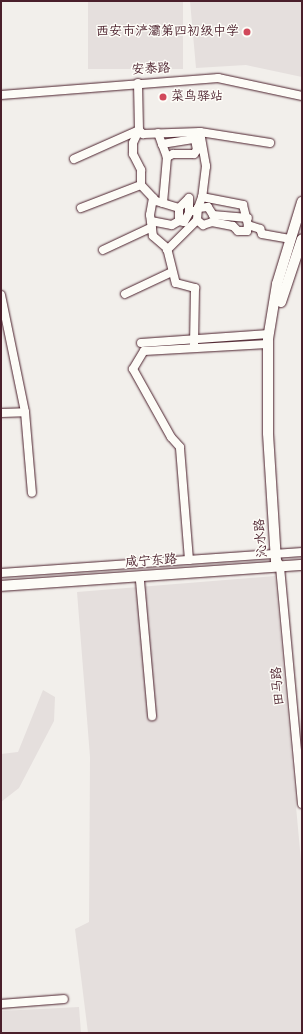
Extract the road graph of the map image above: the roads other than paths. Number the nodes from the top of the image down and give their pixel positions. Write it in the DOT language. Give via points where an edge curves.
graph roads {
  1 [pos="138,83"];
  2 [pos="1,95"];
  3 [pos="302,96"];
  4 [pos="139,130"];
  5 [pos="200,132"];
  6 [pos="158,133"];
  7 [pos="270,143"];
  8 [pos="162,144"];
  9 [pos="167,157"];
  10 [pos="74,159"];
  11 [pos="141,185"];
  12 [pos="202,197"];
  13 [pos="154,198"];
  14 [pos="302,202"];
  15 [pos="163,203"];
  16 [pos="81,208"];
  17 [pos="178,208"];
  18 [pos="196,213"];
  19 [pos="213,218"];
  20 [pos="179,221"];
  21 [pos="248,222"];
  22 [pos="152,224"];
  23 [pos="290,239"];
  24 [pos="302,239"];
  25 [pos="103,250"];
  26 [pos="167,250"];
  27 [pos="172,272"];
  28 [pos="125,294"];
  29 [pos="1,295"];
  30 [pos="268,339"];
  31 [pos="194,344"];
  32 [pos="25,412"];
  33 [pos="1,413"];
  34 [pos="32,493"];
  35 [pos="302,552"];
  36 [pos="189,560"];
  37 [pos="302,560"];
  38 [pos="279,561"];
  39 [pos="302,565"];
  40 [pos="302,570"];
  41 [pos="1,573"];
  42 [pos="1,580"];
  43 [pos="140,581"];
  44 [pos="1,586"];
  45 [pos="1,590"];
  46 [pos="152,716"];
  47 [pos="302,804"];
  48 [pos="64,999"];
  49 [pos="1,1004"];
  1 -- 2 [label="street, 安泰路"];
  1 -- 3 [label="street, 安泰路" via="218,78"];
  1 -- 4 [label="street"];
  4 -- 6 [label="street"];
  4 -- 10 [label="street"];
  4 -- 11 [label="street" via="133,149 141,170"];
  5 -- 6 [label="street"];
  5 -- 7 [label="street"];
  5 -- 12 [label="street" via="206,166"];
  6 -- 8 [label="street"];
  8 -- 9 [label="street"];
  8 -- 9 [label="street" via="195,139 197,150 194,154 173,154"];
  9 -- 15 [label="street"];
  11 -- 13 [label="street"];
  11 -- 16 [label="street"];
  12 -- 18 [label="street"];
  12 -- 21 [label="street" via="243,205"];
  13 -- 15 [label="street"];
  13 -- 22 [label="street"];
  14 -- 23 [label="main road, 沁水路"];
  15 -- 17 [label="street"];
  17 -- 18 [label="street" via="189,198"];
  17 -- 20 [label="street"];
  18 -- 19 [label="street" via="208,207"];
  18 -- 19 [label="street" via="203,225"];
  18 -- 20 [label="street" via="184,222"];
  18 -- 26 [label="street"];
  19 -- 21 [label="street"];
  19 -- 21 [label="street" via="233,226 238,231 247,231"];
  20 -- 22 [label="street" via="172,225"];
  21 -- 23 [label="street" via="260,229 262,234"];
  22 -- 25 [label="street"];
  22 -- 26 [label="street" via="153,236"];
  23 -- 30 [label="main road, 沁水路" via="277,284"];
  24 -- 38 [label="main road, 沁水路" via="284,287 273,338 273,433"];
  26 -- 27 [label="street"];
  27 -- 28 [label="street"];
  27 -- 31 [label="street" via="176,283 195,288"];
  29 -- 32 [label="street"];
  30 -- 31 [label="street"];
  30 -- 38 [label="main road, 沁水路" via="268,433"];
  31 -- 36 [label="street" via="142,347 133,369 171,437 180,447"];
  32 -- 33 [label="street"];
  32 -- 34 [label="street"];
  35 -- 38 [label="street"];
  36 -- 38 [label="street"];
  36 -- 41 [label="street"];
  37 -- 38 [label="main road, 咸宁东路"];
  38 -- 39 [label="main road, 咸宁东路"];
  38 -- 40 [label="street"];
  38 -- 42 [label="main road, 咸宁东路"];
  38 -- 43 [label="street"];
  38 -- 44 [label="main road, 咸宁东路"];
  38 -- 47 [label="street, 田马路"];
  43 -- 45 [label="street"];
  43 -- 46 [label="street"];
  48 -- 49 [label="street"];
}
